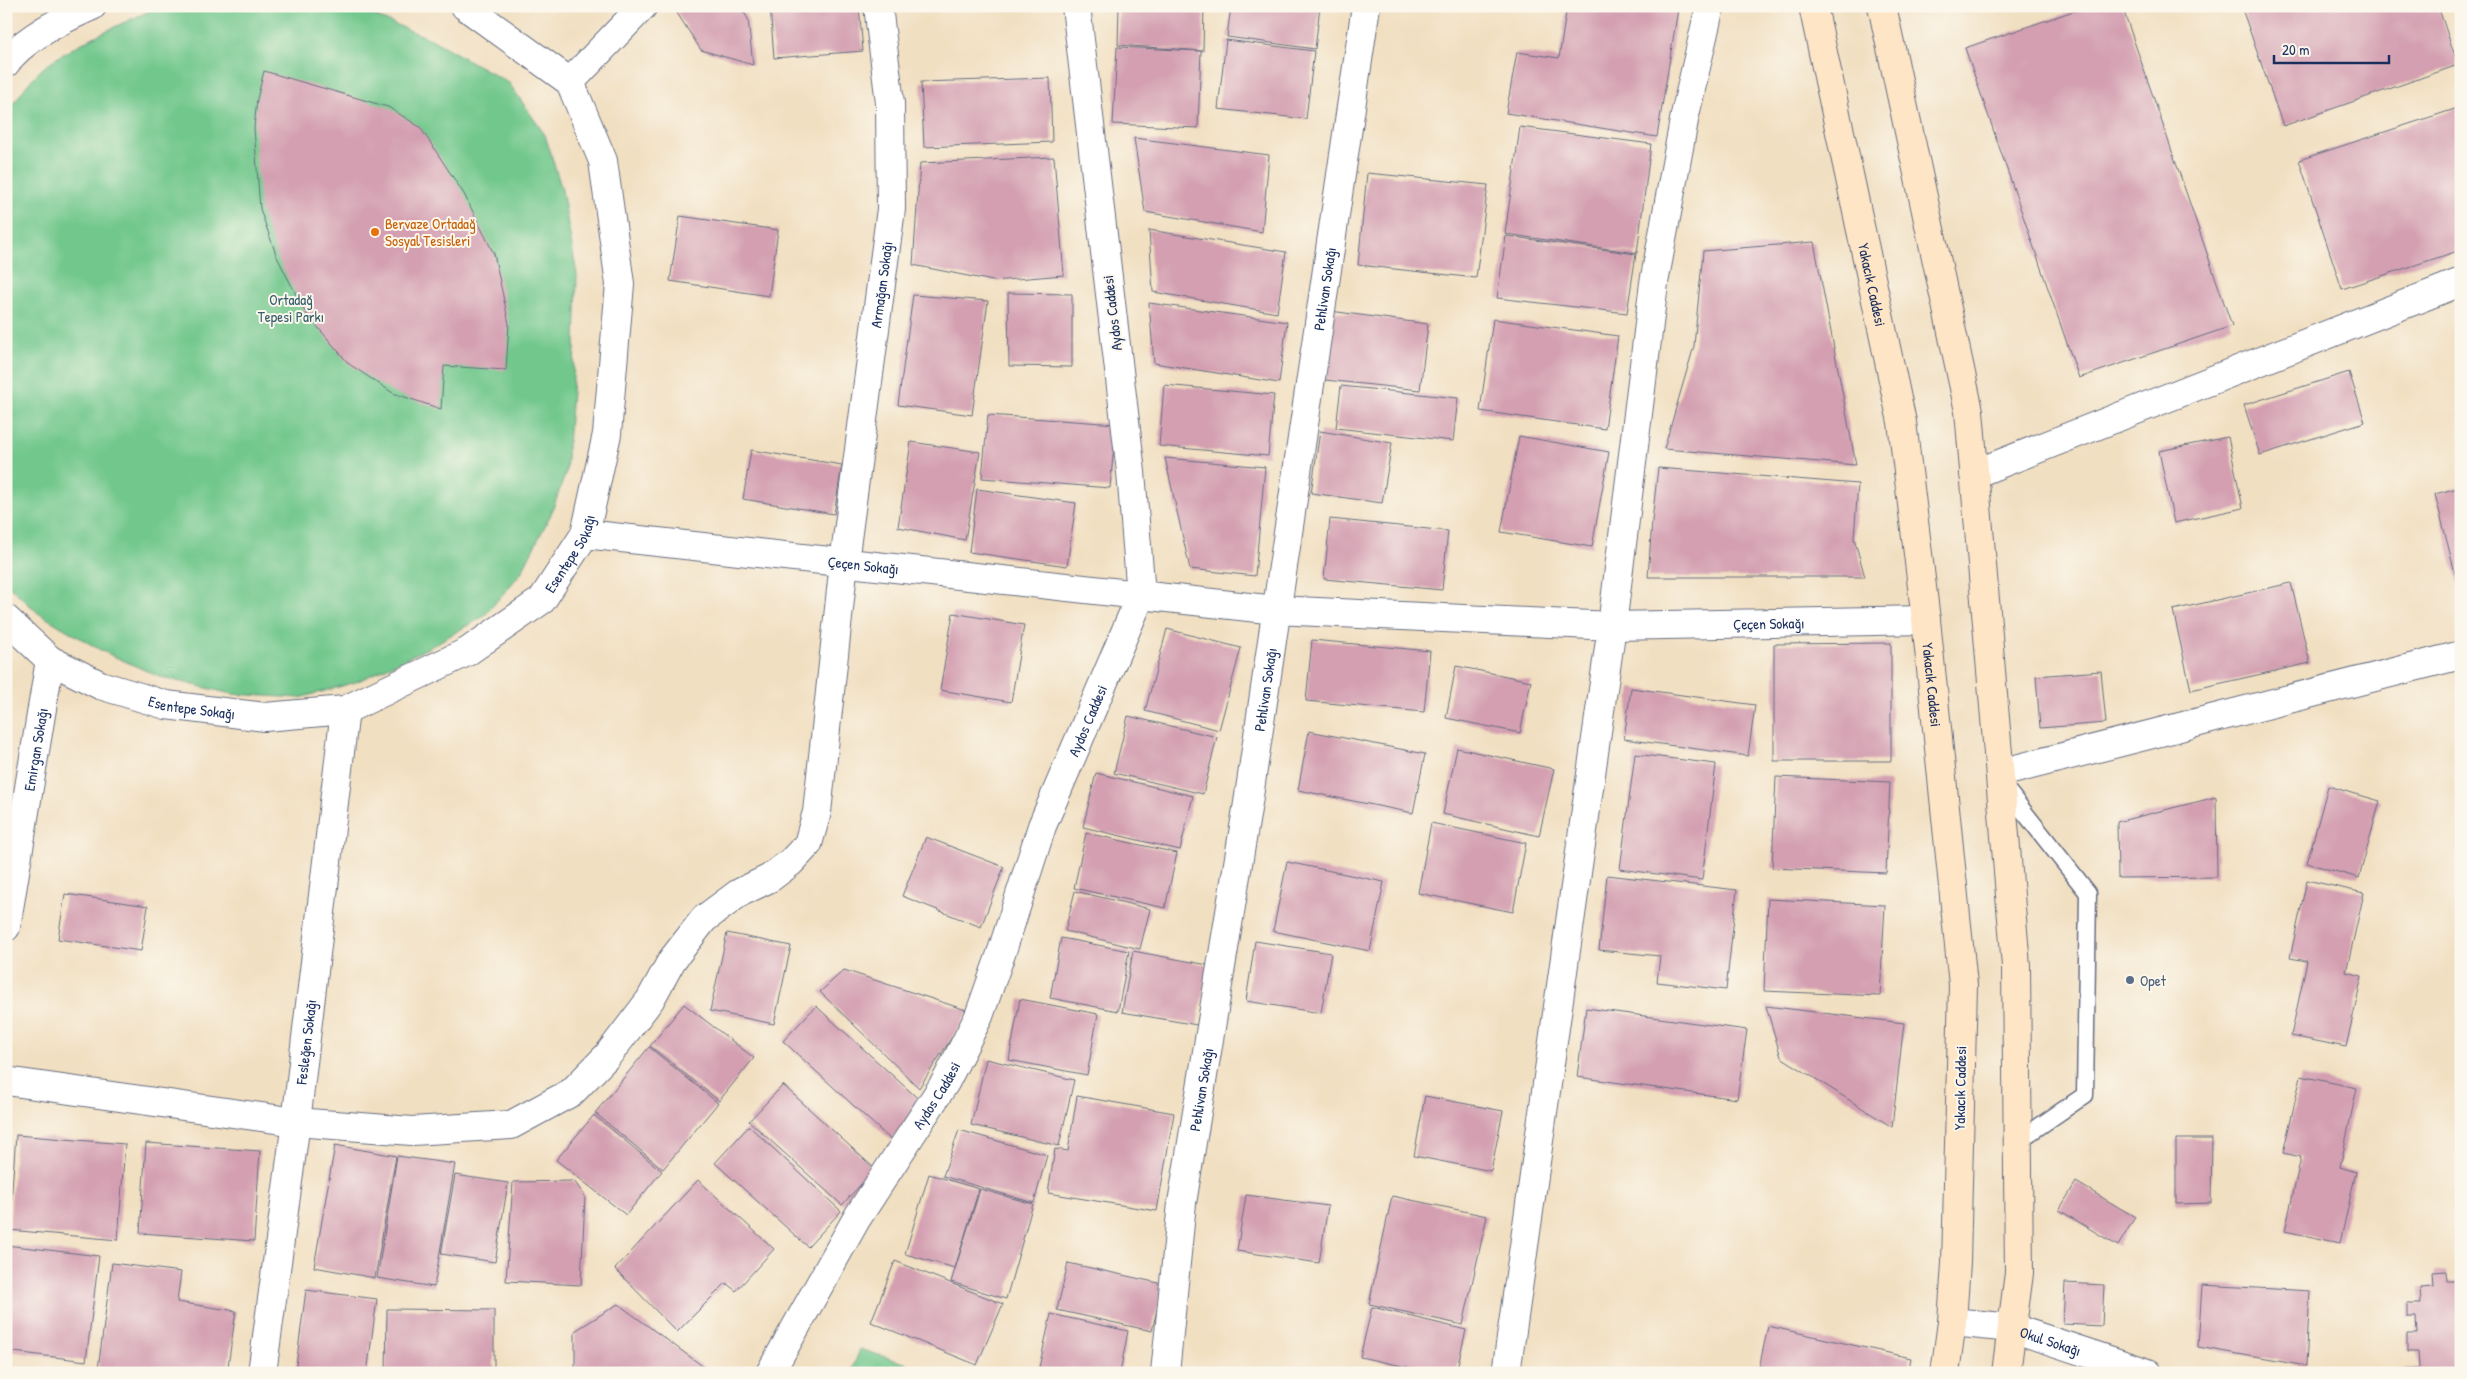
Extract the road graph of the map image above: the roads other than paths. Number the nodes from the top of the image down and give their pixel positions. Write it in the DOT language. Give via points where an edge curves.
graph roads {
  1 [pos="92,6"];
  2 [pos="465,6"];
  3 [pos="643,6"];
  4 [pos="878,6"];
  5 [pos="1076,6"];
  6 [pos="1366,6"];
  7 [pos="1710,6"];
  8 [pos="1813,6"];
  9 [pos="1882,6"];
  10 [pos="8,54"];
  11 [pos="570,82"];
  12 [pos="2461,282"];
  13 [pos="1974,474"];
  14 [pos="586,534"];
  15 [pos="844,562"];
  16 [pos="1141,594"];
  17 [pos="1276,610"];
  18 [pos="6,619"];
  19 [pos="1926,620"];
  20 [pos="1612,626"];
  21 [pos="2461,655"];
  22 [pos="50,660"];
  23 [pos="345,710"];
  24 [pos="2000,777"];
  25 [pos="6,927"];
  26 [pos="6,1081"];
  27 [pos="296,1122"];
  28 [pos="2018,1141"];
  29 [pos="1952,1322"];
  30 [pos="2012,1328"];
  31 [pos="262,1373"];
  32 [pos="770,1373"];
  33 [pos="1166,1373"];
  34 [pos="1506,1373"];
  35 [pos="1944,1373"];
  36 [pos="2006,1373"];
  37 [pos="2148,1373"];
  1 -- 10 [label="street" via="67,17"];
  2 -- 11 [label="street"];
  3 -- 11 [label="street"];
  4 -- 15 [label="street, Armağan Sokağı" via="890,103 891,209"];
  5 -- 16 [label="street, Aydos Caddesi" via="1131,472"];
  6 -- 17 [label="street, Pehlivan Sokağı"];
  7 -- 20 [label="street" via="1684,115 1654,283"];
  8 -- 19 [label="main road, Yakacık Caddesi" via="1902,422"];
  9 -- 13 [label="main road" via="1969,411"];
  11 -- 14 [label="street, Esentepe Sokağı" via="603,162 620,284 607,434"];
  12 -- 13 [label="street"];
  13 -- 24 [label="main road"];
  14 -- 15 [label="street, Çeçen Sokağı"];
  14 -- 23 [label="street, Esentepe Sokağı" via="542,600 467,652"];
  15 -- 16 [label="street, Çeçen Sokağı"];
  15 -- 27 [label="street, Armağan Sokağı" via="817,812 808,844 770,878 739,893 704,919 672,960 650,1000 608,1055 572,1092 511,1125 412,1131"];
  16 -- 17 [label="street, Çeçen Sokağı"];
  16 -- 32 [label="street, Aydos Caddesi" via="1042,826 979,1016 946,1081 857,1218"];
  17 -- 20 [label="street, Çeçen Sokağı"];
  17 -- 33 [label="street, Pehlivan Sokağı" via="1248,803 1182,1203"];
  18 -- 22 [label="street, Esentepe Sokağı"];
  19 -- 20 [label="street, Çeçen Sokağı"];
  19 -- 29 [label="main road, Yakacık Caddesi" via="1963,985"];
  20 -- 34 [label="street"];
  21 -- 24 [label="street"];
  22 -- 23 [label="street, Esentepe Sokağı" via="100,685 166,706 265,717"];
  22 -- 25 [label="street, Emirgan Sokağı"];
  23 -- 27 [label="street, Fesleğen Sokağı"];
  24 -- 28 [label="main road" via="2016,966"];
  24 -- 28 [label="lane" via="2088,893 2085,1095"];
  26 -- 27 [label="street, Armağan Sokağı"];
  27 -- 31 [label="street, Fesleğen Sokağı"];
  28 -- 30 [label="main road" via="2019,1273"];
  29 -- 30 [label="street, Okul Sokağı"];
  29 -- 35 [label="main road, Yakacık Caddesi"];
  30 -- 36 [label="main road"];
  30 -- 37 [label="street, Okul Sokağı"];
}
